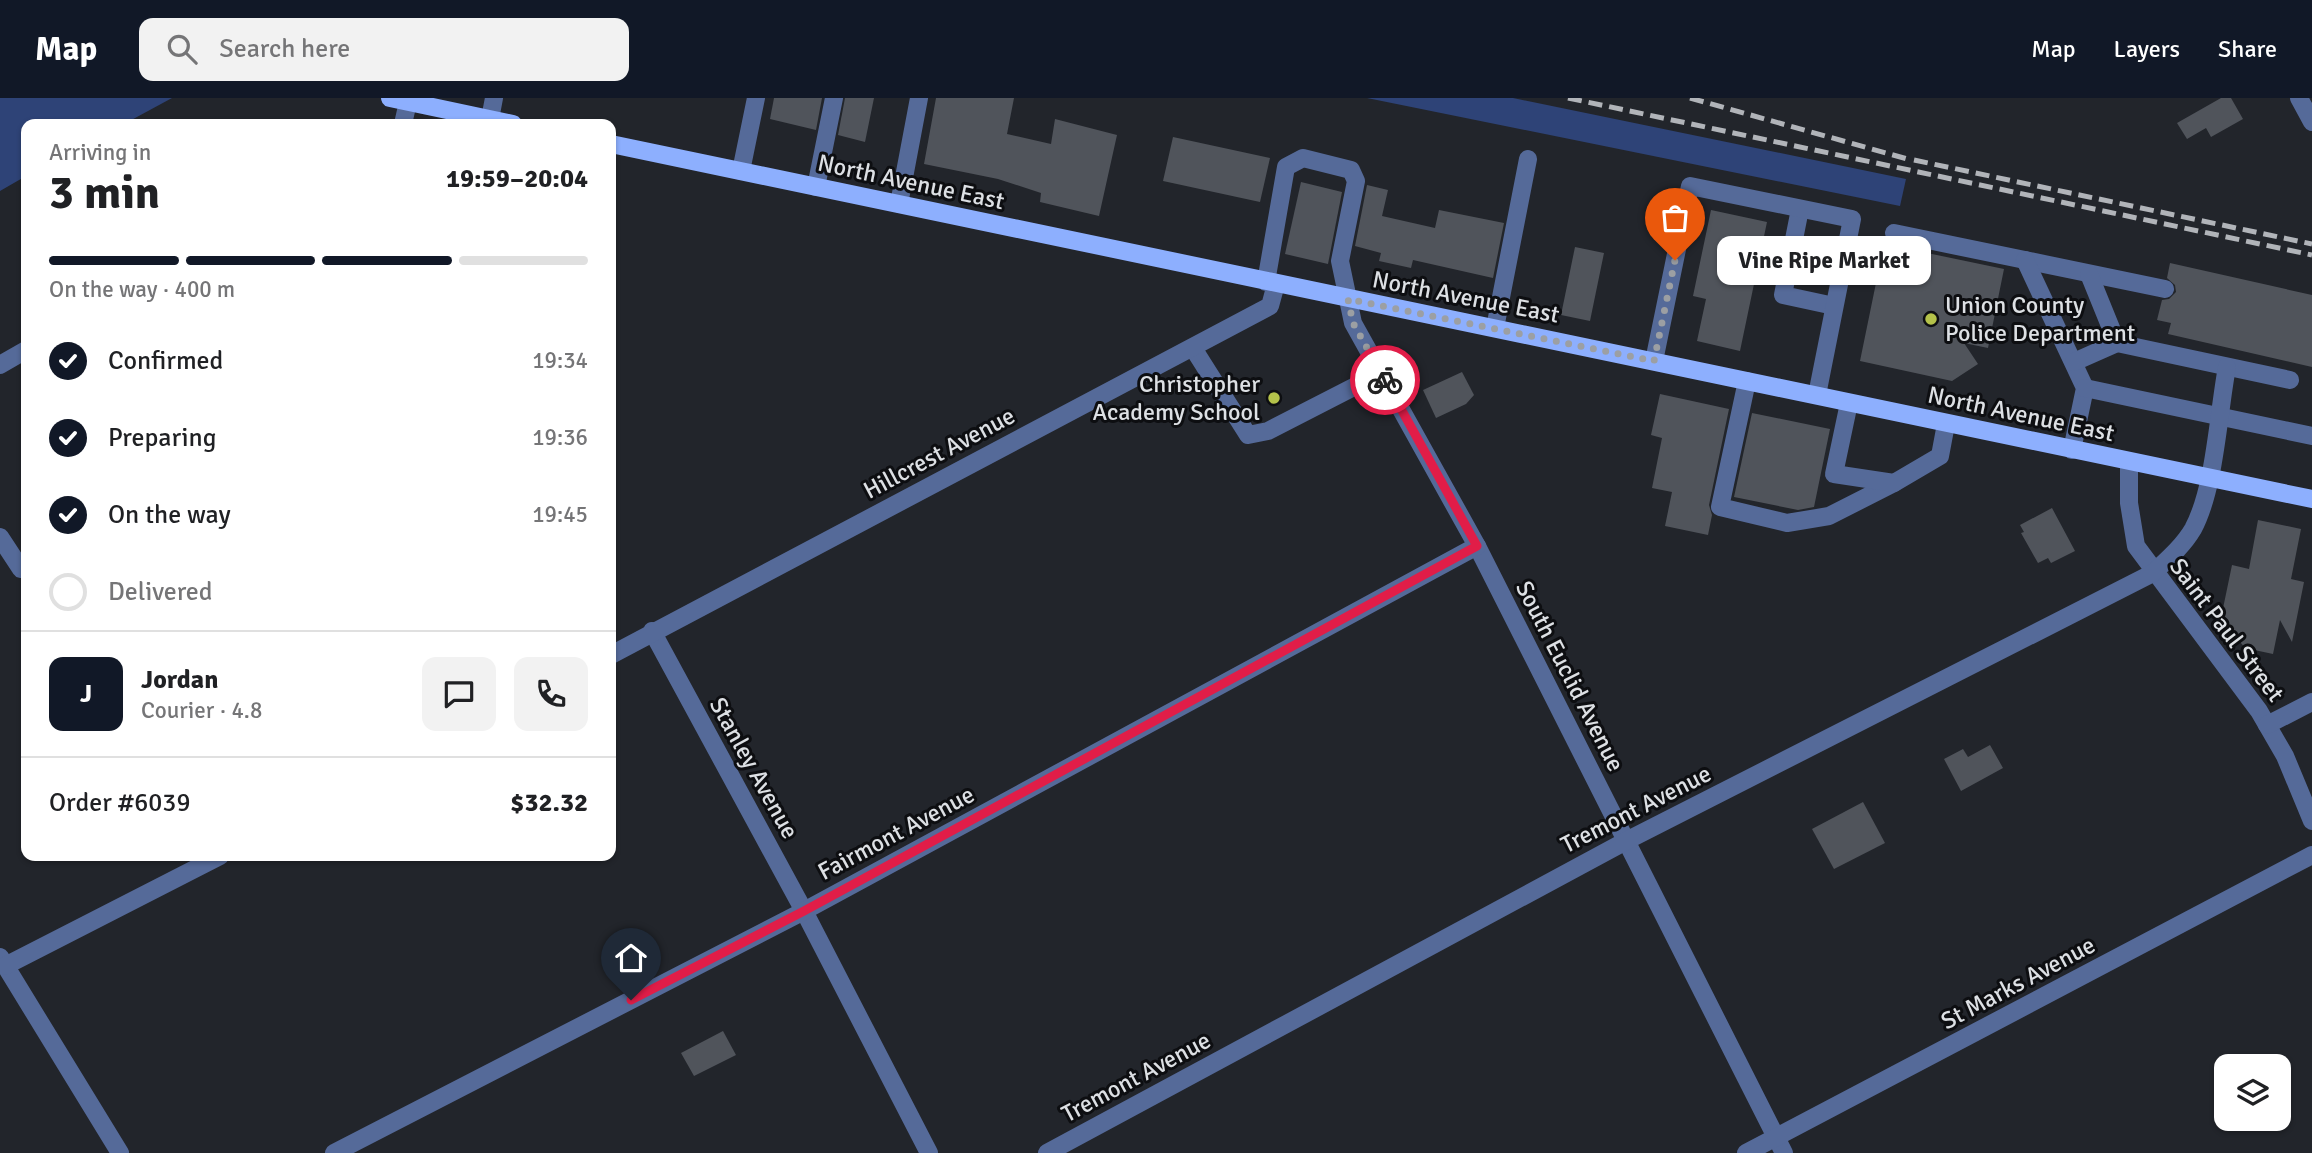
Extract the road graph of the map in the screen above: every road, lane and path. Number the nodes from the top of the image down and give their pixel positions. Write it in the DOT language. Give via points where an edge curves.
graph roads {
  1 [pos="390,98"];
  2 [pos="494,98"];
  3 [pos="757,98"];
  4 [pos="834,98"];
  5 [pos="919,98"];
  6 [pos="2299,98"];
  7 [pos="408,102"];
  8 [pos="405,119"];
  9 [pos="490,119"];
  10 [pos="2312,122"];
  11 [pos="616,145"];
  12 [pos="1528,159"];
  13 [pos="741,171"];
  14 [pos="816,187"];
  15 [pos="899,204"];
  16 [pos="1800,209"];
  17 [pos="1894,233"];
  18 [pos="2025,260"];
  19 [pos="2088,274"];
  20 [pos="1271,283"];
  21 [pos="2165,289"];
  22 [pos="1348,299"];
  23 [pos="1834,306"];
  24 [pos="1494,328"];
  25 [pos="2117,343"];
  26 [pos="1193,348"];
  27 [pos="21,353"];
  28 [pos="1654,361"];
  29 [pos="2074,362"];
  30 [pos="0,365"];
  31 [pos="2227,367"];
  32 [pos="1381,373"];
  33 [pos="2290,380"];
  34 [pos="1747,381"];
  35 [pos="2085,388"];
  36 [pos="1817,396"];
  37 [pos="1849,403"];
  38 [pos="2217,416"];
  39 [pos="1946,424"];
  40 [pos="2312,436"];
  41 [pos="2072,450"];
  42 [pos="2129,462"];
  43 [pos="2210,478"];
  44 [pos="1894,483"];
  45 [pos="2312,499"];
  46 [pos="0,537"];
  47 [pos="1477,546"];
  48 [pos="20,569"];
  49 [pos="2153,573"];
  50 [pos="652,631"];
  51 [pos="616,650"];
  52 [pos="2312,702"];
  53 [pos="2267,725"];
  54 [pos="2312,821"];
  55 [pos="1626,841"];
  56 [pos="2312,855"];
  57 [pos="210,861"];
  58 [pos="804,911"];
  59 [pos="3,962"];
  60 [pos="1780,1145"];
  61 [pos="120,1153"];
  62 [pos="334,1153"];
  63 [pos="929,1153"];
  64 [pos="1046,1153"];
  65 [pos="1746,1153"];
  1 -- 7 [label="main road"];
  2 -- 9 [label="street"];
  3 -- 13 [label="street"];
  4 -- 14 [label="street"];
  5 -- 15 [label="street"];
  6 -- 10 [label="street"];
  7 -- 8 [label="street"];
  7 -- 9 [label="main road"];
  11 -- 13 [label="main road, North Avenue East"];
  12 -- 24 [label="street"];
  13 -- 14 [label="main road, North Avenue East"];
  14 -- 15 [label="main road, North Avenue East"];
  15 -- 20 [label="main road, North Avenue East"];
  16 -- 23 [label="street" via="1783,295"];
  16 -- 23 [label="street" via="1852,219"];
  16 -- 28 [label="street" via="1690,186"];
  17 -- 18 [label="street"];
  18 -- 19 [label="street"];
  18 -- 29 [label="street"];
  19 -- 21 [label="street"];
  19 -- 25 [label="street"];
  20 -- 22 [label="main road, North Avenue East"];
  20 -- 22 [label="street, South Euclid Avenue" via="1286,167 1303,158 1351,170 1356,181 1340,261"];
  20 -- 26 [label="street, Hillcrest Avenue" via="1270,306"];
  22 -- 24 [label="main road, North Avenue East"];
  22 -- 32 [label="street, South Euclid Avenue" via="1353,323"];
  23 -- 36 [label="street"];
  24 -- 28 [label="main road, North Avenue East"];
  25 -- 29 [label="street"];
  25 -- 31 [label="street"];
  26 -- 32 [label="street" via="1248,435 1268,431"];
  26 -- 50 [label="street, Hillcrest Avenue"];
  27 -- 30 [label="street"];
  28 -- 34 [label="main road, North Avenue East"];
  29 -- 35 [label="street"];
  31 -- 33 [label="street"];
  31 -- 38 [label="street, Tremont Avenue"];
  32 -- 47 [label="street, South Euclid Avenue"];
  34 -- 36 [label="main road, North Avenue East"];
  34 -- 44 [label="street" via="1720,507 1787,523 1829,516"];
  35 -- 38 [label="street"];
  35 -- 41 [label="street"];
  36 -- 37 [label="main road, North Avenue East"];
  37 -- 39 [label="main road, North Avenue East"];
  37 -- 44 [label="street" via="1834,474"];
  38 -- 40 [label="street"];
  38 -- 43 [label="street, Tremont Avenue"];
  39 -- 41 [label="main road, North Avenue East"];
  39 -- 44 [label="street" via="1940,456"];
  41 -- 42 [label="main road, North Avenue East"];
  42 -- 43 [label="main road, North Avenue East"];
  42 -- 49 [label="street, Saint Paul Street" via="2133,535"];
  43 -- 45 [label="main road, North Avenue East"];
  43 -- 49 [label="street, Tremont Avenue" via="2193,529"];
  46 -- 48 [label="street"];
  47 -- 55 [label="street, South Euclid Avenue"];
  47 -- 58 [label="street, Fairmont Avenue"];
  49 -- 53 [label="street, Saint Paul Street"];
  49 -- 55 [label="street, Tremont Avenue"];
  50 -- 51 [label="street, Hillcrest Avenue"];
  50 -- 58 [label="street, Stanley Avenue"];
  52 -- 53 [label="street"];
  53 -- 54 [label="street, Saint Paul Street"];
  55 -- 60 [label="street, South Euclid Avenue"];
  55 -- 64 [label="street, Tremont Avenue"];
  56 -- 60 [label="street, St Marks Avenue"];
  57 -- 59 [label="street"];
  58 -- 62 [label="street, Fairmont Avenue"];
  58 -- 63 [label="street, Stanley Avenue"];
  59 -- 61 [label="street"];
  60 -- 65 [label="street, St Marks Avenue"];
}
